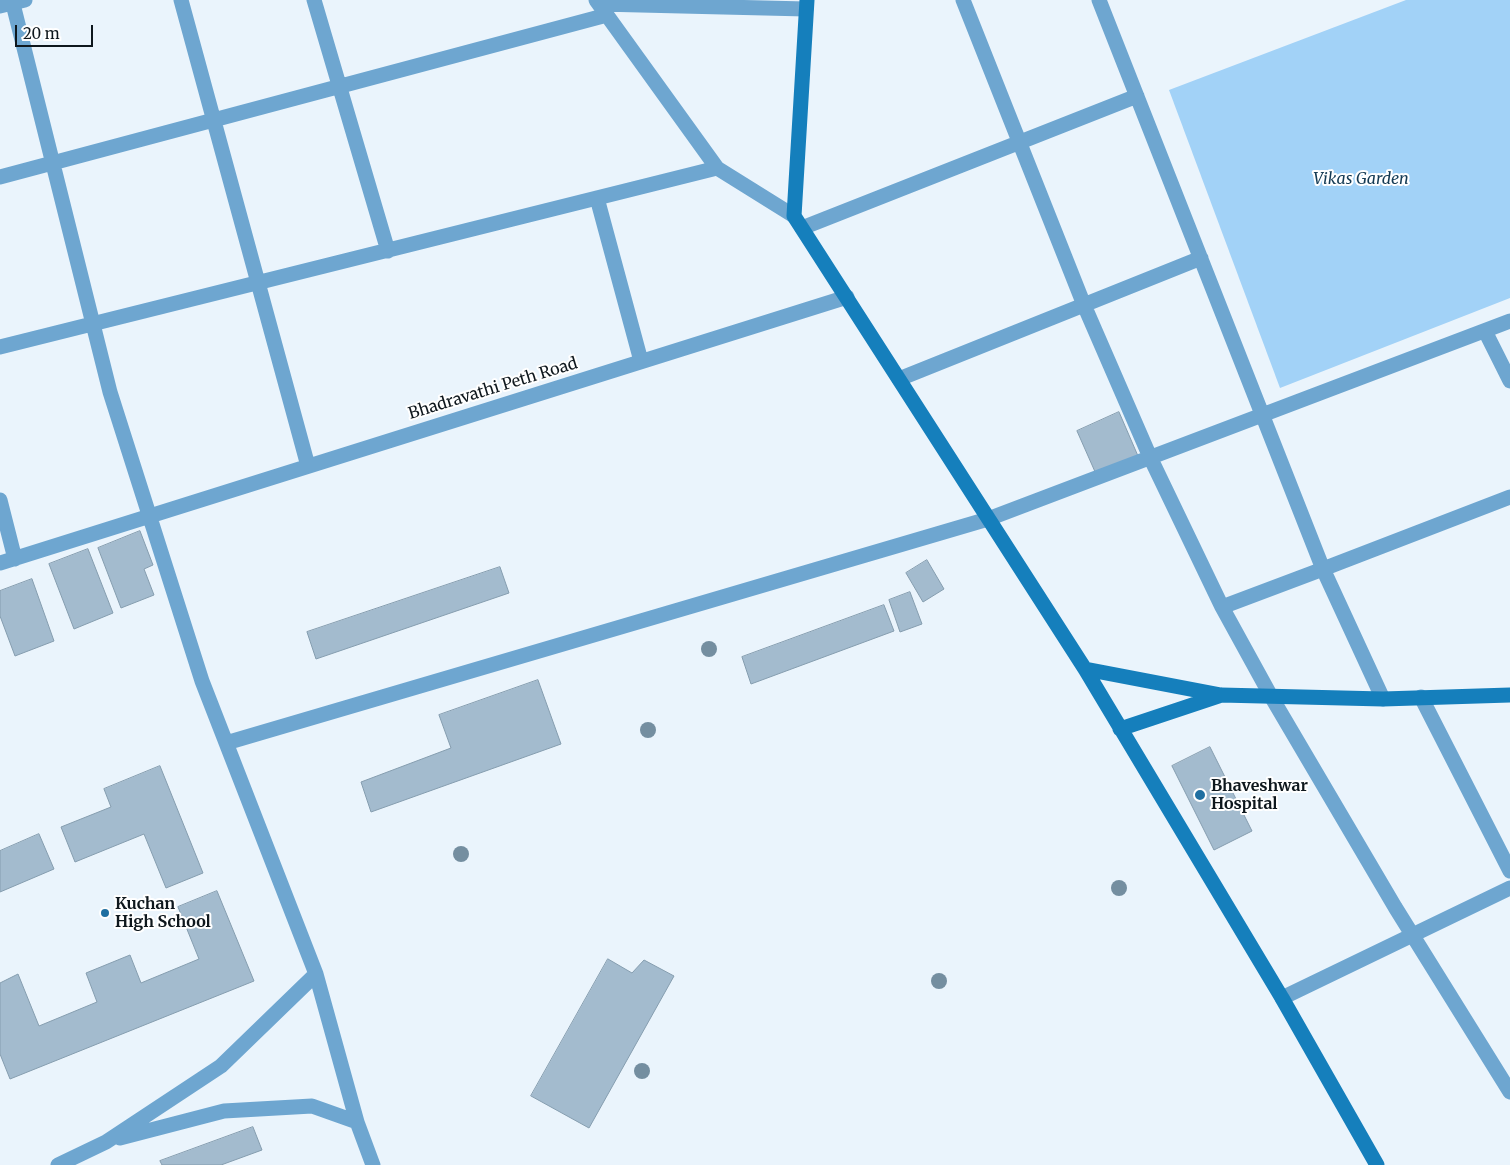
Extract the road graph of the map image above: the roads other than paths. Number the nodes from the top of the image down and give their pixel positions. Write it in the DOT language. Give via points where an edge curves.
graph roads {
  1 [pos="181,0"];
  2 [pos="314,0"];
  3 [pos="963,0"];
  4 [pos="1099,0"];
  5 [pos="13,2"];
  6 [pos="806,5"];
  7 [pos="601,6"];
  8 [pos="339,86"];
  9 [pos="1137,96"];
  10 [pos="214,120"];
  11 [pos="1019,142"];
  12 [pos="53,164"];
  13 [pos="716,168"];
  14 [pos="0,177"];
  15 [pos="597,198"];
  16 [pos="798,222"];
  17 [pos="388,251"];
  18 [pos="1201,258"];
  19 [pos="258,283"];
  20 [pos="847,297"];
  21 [pos="1084,305"];
  22 [pos="1510,321"];
  23 [pos="92,325"];
  24 [pos="1485,331"];
  25 [pos="0,347"];
  26 [pos="641,361"];
  27 [pos="899,379"];
  28 [pos="1510,381"];
  29 [pos="1263,414"];
  30 [pos="1150,457"];
  31 [pos="308,466"];
  32 [pos="1510,497"];
  33 [pos="0,500"];
  34 [pos="150,516"];
  35 [pos="988,519"];
  36 [pos="15,559"];
  37 [pos="0,564"];
  38 [pos="1323,569"];
  39 [pos="1222,607"];
  40 [pos="1085,670"];
  41 [pos="1221,695"];
  42 [pos="1510,695"];
  43 [pos="1421,697"];
  44 [pos="1272,698"];
  45 [pos="1383,699"];
  46 [pos="1120,729"];
  47 [pos="226,743"];
  48 [pos="1510,871"];
  49 [pos="1510,888"];
  50 [pos="1412,935"];
  51 [pos="316,974"];
  52 [pos="1282,998"];
  53 [pos="1510,1092"];
  54 [pos="357,1122"];
  55 [pos="106,1142"];
  56 [pos="58,1165"];
  57 [pos="372,1165"];
  58 [pos="1377,1165"];
  1 -- 10 [label="street"];
  2 -- 8 [label="street"];
  3 -- 11 [label="street"];
  4 -- 9 [label="street"];
  5 -- 12 [label="street"];
  6 -- 7 [label="street"];
  6 -- 16 [label="street"];
  7 -- 8 [label="street"];
  7 -- 13 [label="street"];
  8 -- 10 [label="street"];
  8 -- 17 [label="street"];
  9 -- 11 [label="street"];
  9 -- 18 [label="street"];
  10 -- 12 [label="street"];
  10 -- 19 [label="street"];
  11 -- 16 [label="street"];
  11 -- 21 [label="street"];
  12 -- 14 [label="street"];
  12 -- 23 [label="street"];
  13 -- 15 [label="street"];
  13 -- 16 [label="street"];
  15 -- 17 [label="street"];
  15 -- 26 [label="street"];
  16 -- 20 [label="street"];
  17 -- 19 [label="street"];
  18 -- 21 [label="street"];
  18 -- 29 [label="street"];
  19 -- 23 [label="street"];
  19 -- 31 [label="street"];
  20 -- 26 [label="street, Bhadravathi Peth Road"];
  20 -- 27 [label="street"];
  21 -- 27 [label="street"];
  21 -- 30 [label="street"];
  22 -- 24 [label="street"];
  23 -- 25 [label="street"];
  23 -- 34 [label="street"];
  24 -- 28 [label="street"];
  24 -- 29 [label="street"];
  26 -- 31 [label="street, Bhadravathi Peth Road"];
  27 -- 35 [label="street"];
  29 -- 30 [label="street"];
  29 -- 38 [label="street"];
  30 -- 35 [label="street"];
  30 -- 39 [label="street"];
  31 -- 34 [label="street, Bhadravathi Peth Road"];
  32 -- 38 [label="street"];
  33 -- 36 [label="street"];
  34 -- 36 [label="street, Bhadravathi Peth Road"];
  34 -- 47 [label="street" via="202,681"];
  35 -- 40 [label="street"];
  35 -- 47 [label="street"];
  36 -- 37 [label="street, Bhadravathi Peth Road"];
  38 -- 39 [label="street"];
  38 -- 45 [label="street"];
  39 -- 44 [label="street"];
  40 -- 41 [label="street"];
  40 -- 46 [label="street"];
  41 -- 44 [label="street"];
  41 -- 46 [label="street"];
  42 -- 43 [label="street"];
  43 -- 45 [label="street"];
  43 -- 48 [label="street"];
  44 -- 45 [label="street"];
  44 -- 50 [label="street"];
  46 -- 52 [label="street"];
  47 -- 51 [label="street"];
  49 -- 50 [label="street"];
  50 -- 52 [label="street"];
  50 -- 53 [label="street"];
  51 -- 54 [label="street"];
  51 -- 55 [label="street" via="221,1066"];
  52 -- 58 [label="street"];
  54 -- 55 [label="street" via="312,1106 224,1111"];
  54 -- 57 [label="street"];
  55 -- 56 [label="street"];
}
